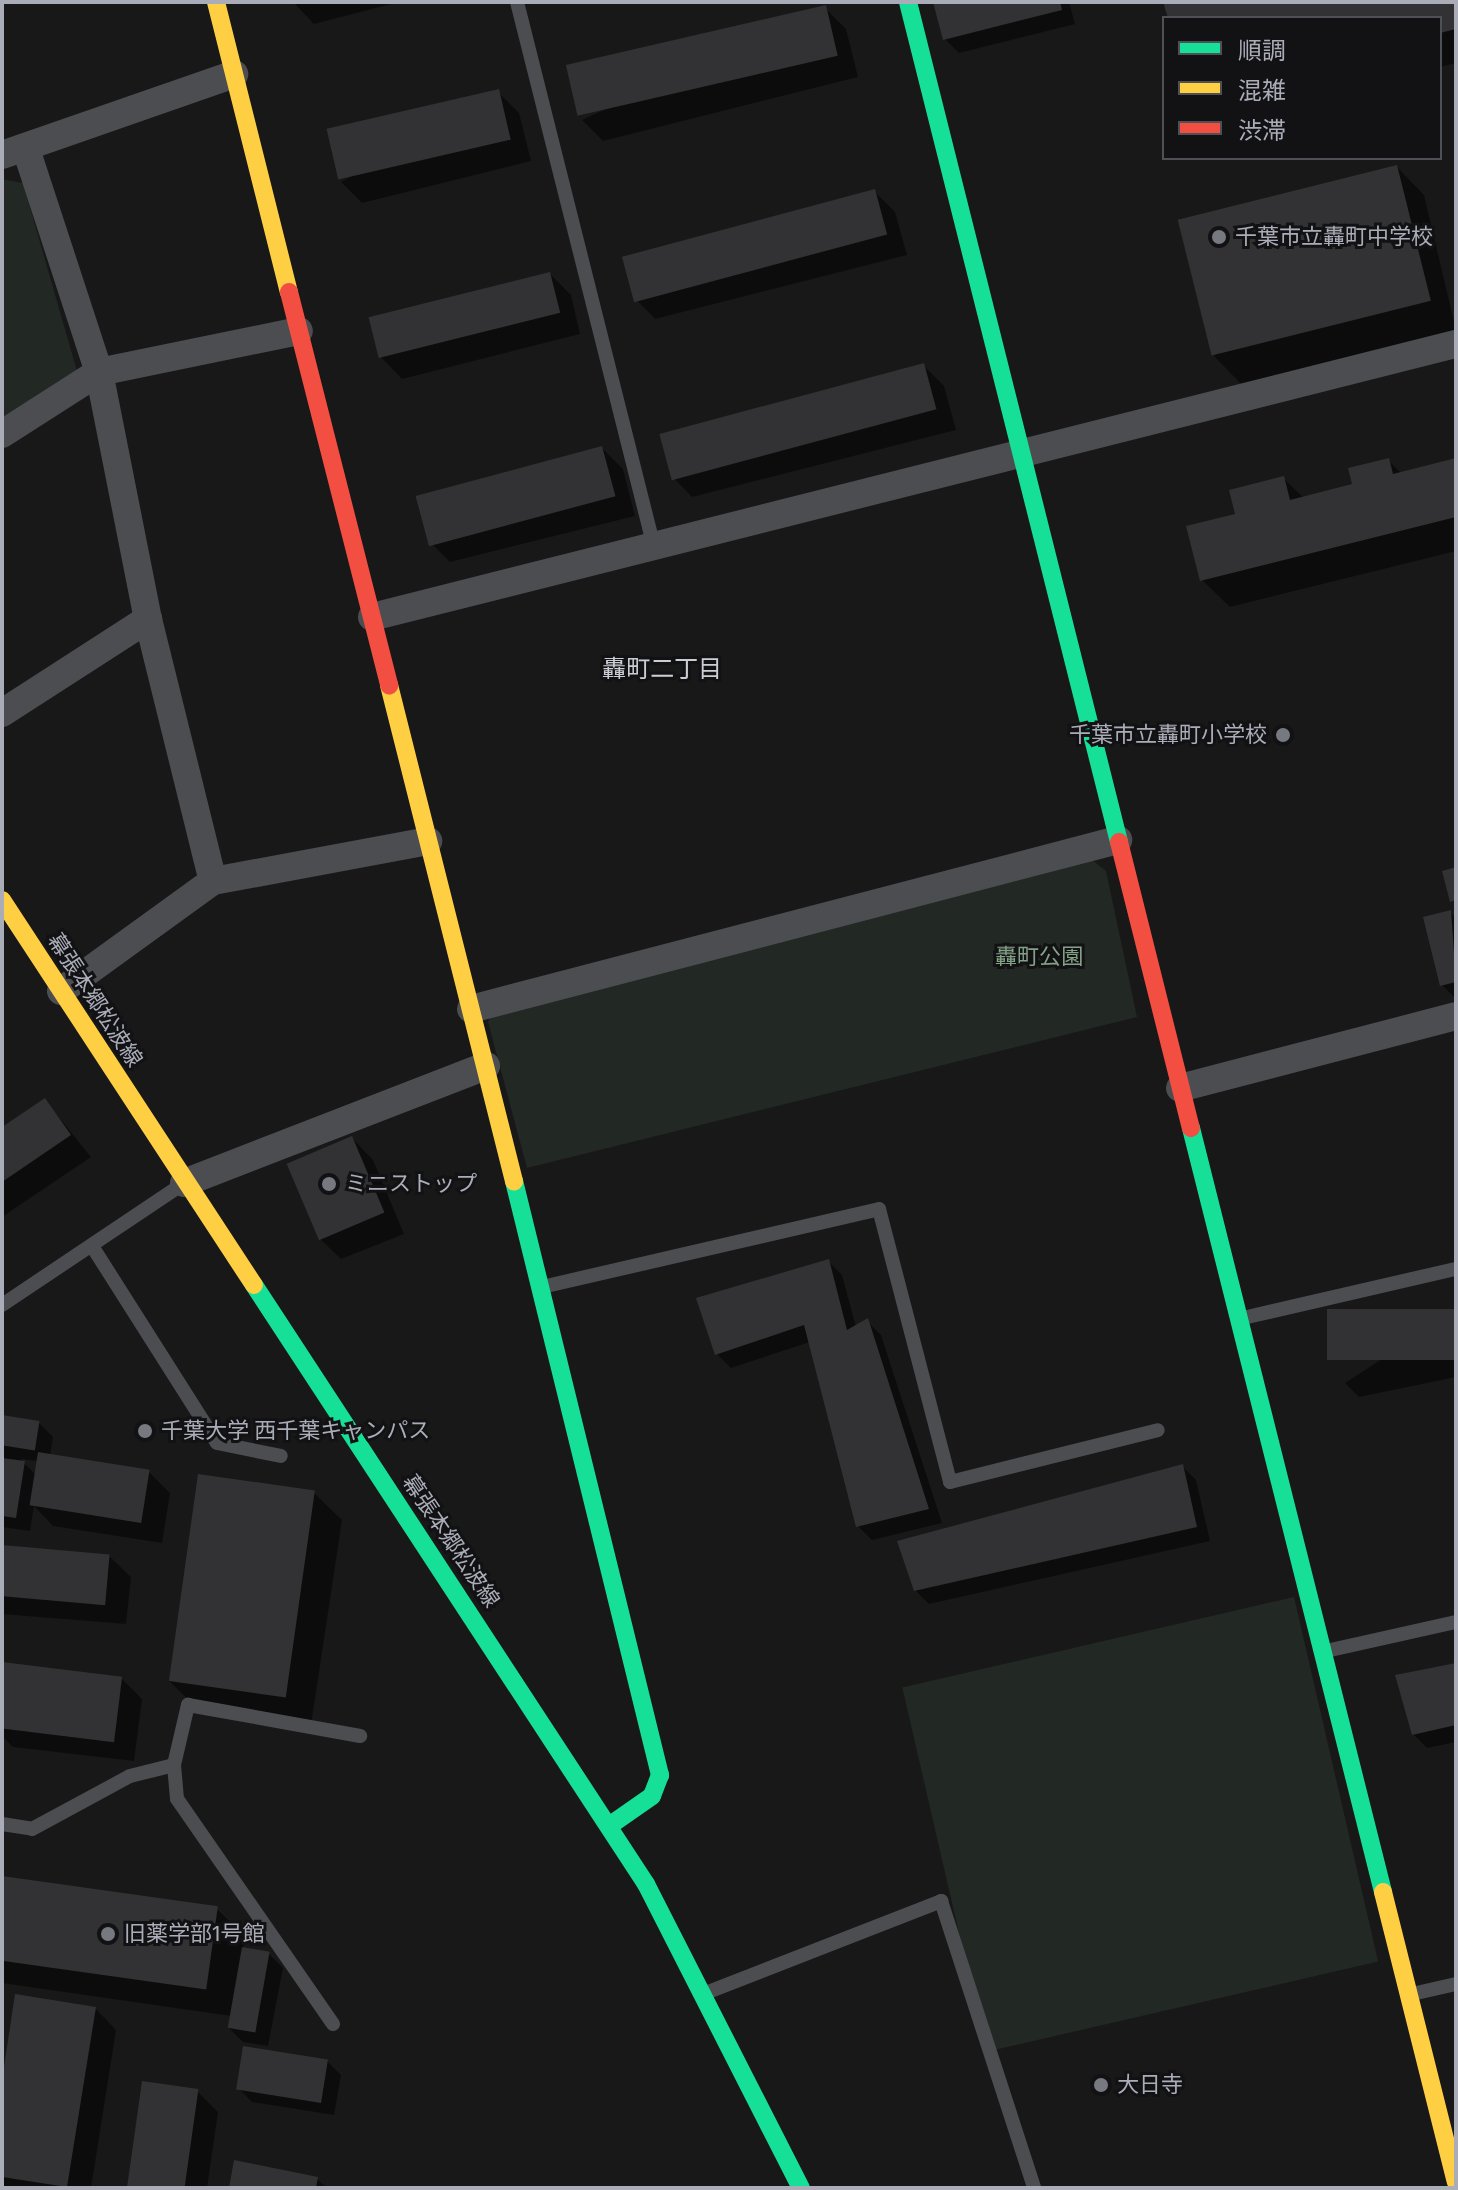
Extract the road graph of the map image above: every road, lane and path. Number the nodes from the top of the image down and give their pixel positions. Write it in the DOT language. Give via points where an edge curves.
graph roads {
  1 [pos="216,2"];
  2 [pos="517,2"];
  3 [pos="908,2"];
  4 [pos="234,74"];
  5 [pos="14,152"];
  6 [pos="299,331"];
  7 [pos="1456,344"];
  8 [pos="99,372"];
  9 [pos="2,434"];
  10 [pos="1021,453"];
  11 [pos="654,547"];
  12 [pos="372,617"];
  13 [pos="148,619"];
  14 [pos="2,713"];
  15 [pos="1118,840"];
  16 [pos="428,841"];
  17 [pos="213,881"];
  18 [pos="2,900"];
  19 [pos="61,991"];
  20 [pos="471,1009"];
  21 [pos="1456,1016"];
  22 [pos="486,1066"];
  23 [pos="1180,1088"];
  24 [pos="184,1183"];
  25 [pos="92,1246"];
  26 [pos="1456,1269"];
  27 [pos="541,1287"];
  28 [pos="2,1305"];
  29 [pos="1238,1319"];
  30 [pos="1158,1430"];
  31 [pos="281,1456"];
  32 [pos="1456,1622"];
  33 [pos="1322,1652"];
  34 [pos="360,1736"];
  35 [pos="174,1765"];
  36 [pos="2,1824"];
  37 [pos="609,1826"];
  38 [pos="1456,1984"];
  39 [pos="703,1994"];
  40 [pos="1408,1995"];
  41 [pos="333,2024"];
  42 [pos="1456,2182"];
  43 [pos="801,2188"];
  44 [pos="1034,2188"];
  1 -- 4 [label="street"];
  2 -- 11 [label="lane"];
  3 -- 10 [label="street"];
  4 -- 5 [label="street"];
  4 -- 6 [label="street"];
  5 -- 8 [label="street"];
  6 -- 8 [label="street"];
  6 -- 12 [label="street"];
  7 -- 10 [label="street"];
  8 -- 9 [label="street"];
  8 -- 13 [label="street"];
  10 -- 11 [label="street"];
  10 -- 15 [label="street"];
  11 -- 12 [label="street"];
  12 -- 16 [label="street"];
  13 -- 14 [label="street"];
  13 -- 17 [label="street"];
  15 -- 20 [label="street"];
  15 -- 23 [label="street"];
  16 -- 17 [label="street"];
  16 -- 20 [label="street"];
  17 -- 19 [label="street"];
  18 -- 19 [label="street, 幕張本郷松波線"];
  19 -- 24 [label="street, 幕張本郷松波線"];
  20 -- 22 [label="street"];
  21 -- 23 [label="street"];
  22 -- 24 [label="street"];
  22 -- 27 [label="street"];
  23 -- 29 [label="street"];
  24 -- 25 [label="lane"];
  24 -- 37 [label="street, 幕張本郷松波線"];
  25 -- 28 [label="lane"];
  25 -- 31 [label="lane" via="217,1443"];
  26 -- 29 [label="lane"];
  27 -- 30 [label="lane" via="879,1209 950,1482"];
  27 -- 37 [label="street" via="660,1775 652,1796"];
  29 -- 33 [label="street"];
  32 -- 33 [label="lane"];
  33 -- 40 [label="street"];
  34 -- 35 [label="lane" via="188,1705"];
  35 -- 36 [label="lane" via="130,1776 32,1829"];
  35 -- 41 [label="lane" via="177,1799"];
  37 -- 39 [label="street, 幕張本郷松波線"];
  38 -- 40 [label="lane"];
  39 -- 43 [label="street, 幕張本郷松波線"];
  39 -- 44 [label="lane" via="941,1901"];
  40 -- 42 [label="street"];
}
